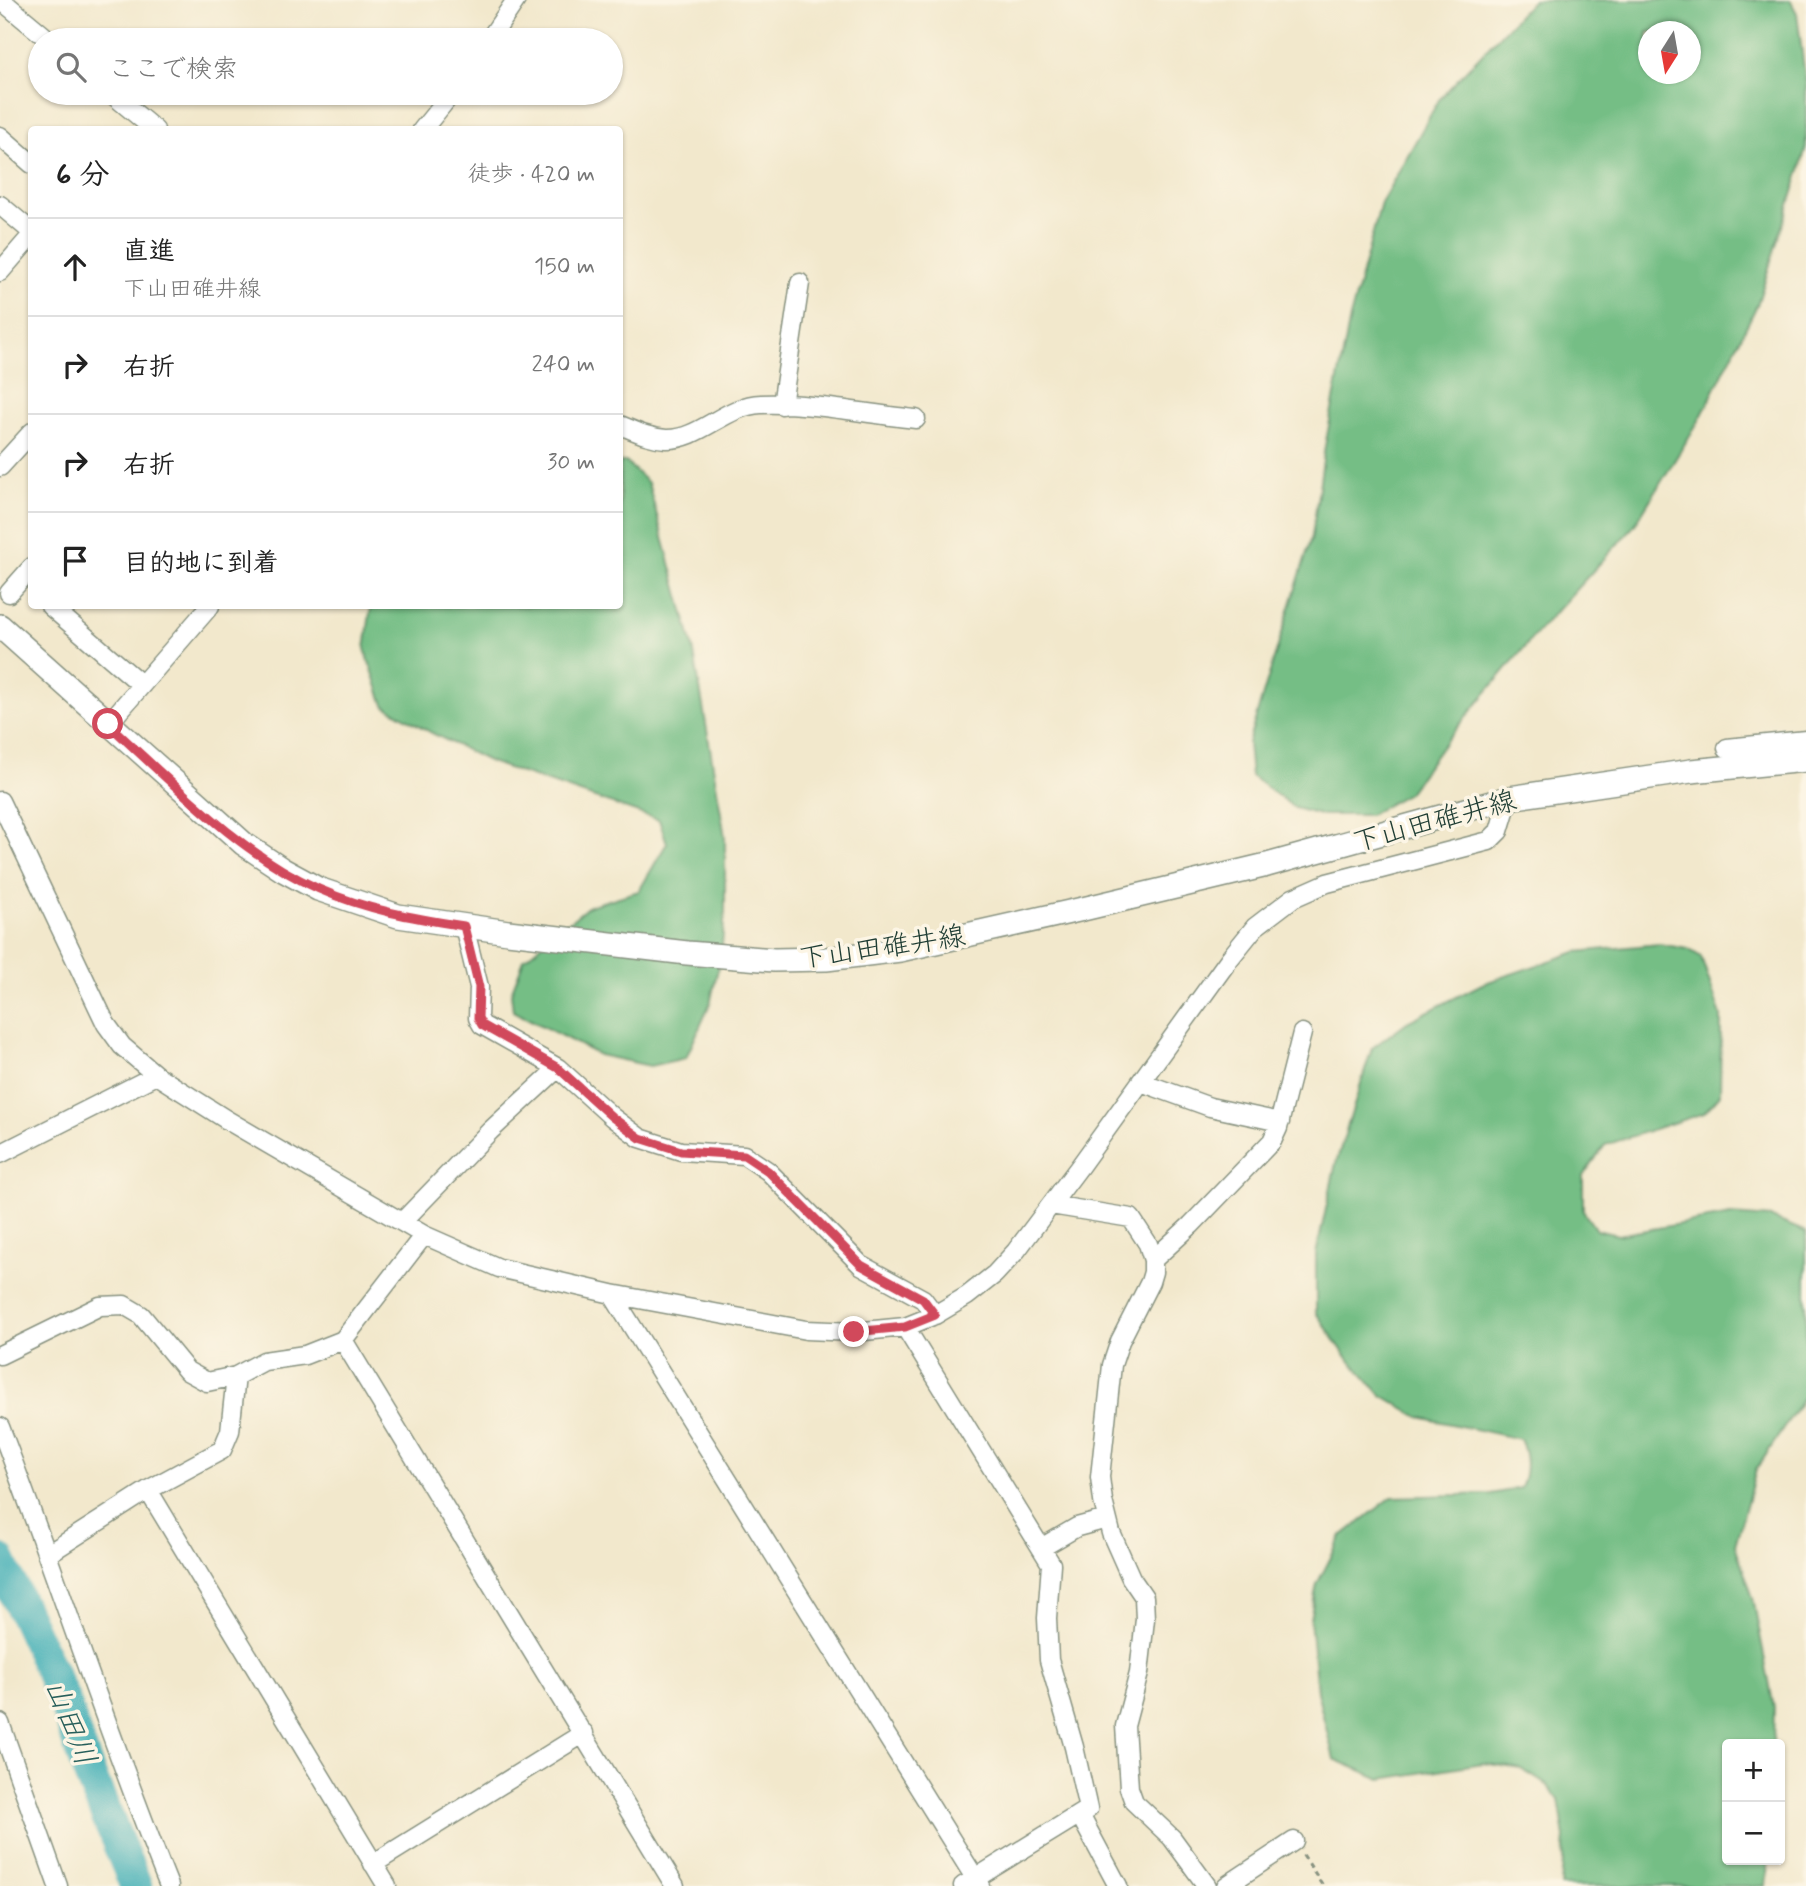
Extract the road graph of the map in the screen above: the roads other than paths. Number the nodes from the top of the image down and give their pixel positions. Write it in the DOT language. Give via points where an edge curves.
graph roads {
  1 [pos="1,0"];
  2 [pos="516,0"];
  3 [pos="35,28"];
  4 [pos="497,28"];
  5 [pos="125,105"];
  6 [pos="442,105"];
  7 [pos="150,126"];
  8 [pos="425,126"];
  9 [pos="0,136"];
  10 [pos="28,160"];
  11 [pos="0,205"];
  12 [pos="28,230"];
  13 [pos="28,239"];
  14 [pos="0,272"];
  15 [pos="800,282"];
  16 [pos="782,404"];
  17 [pos="916,419"];
  18 [pos="623,426"];
  19 [pos="28,436"];
  20 [pos="0,467"];
  21 [pos="53,609"];
  22 [pos="207,609"];
  23 [pos="0,626"];
  24 [pos="142,685"];
  25 [pos="108,724"];
  26 [pos="1806,740"];
  27 [pos="1727,748"];
  28 [pos="1806,760"];
  29 [pos="1508,798"];
  30 [pos="0,801"];
  31 [pos="464,926"];
  32 [pos="1302,1033"];
  33 [pos="558,1068"];
  34 [pos="156,1075"];
  35 [pos="1141,1082"];
  36 [pos="1280,1122"];
  37 [pos="0,1154"];
  38 [pos="1051,1205"];
  39 [pos="403,1221"];
  40 [pos="424,1235"];
  41 [pos="1153,1260"];
  42 [pos="612,1294"];
  43 [pos="935,1315"];
  44 [pos="905,1327"];
  45 [pos="343,1340"];
  46 [pos="0,1355"];
  47 [pos="236,1376"];
  48 [pos="0,1427"];
  49 [pos="148,1490"];
  50 [pos="1107,1519"];
  51 [pos="1041,1548"];
  52 [pos="48,1554"];
  53 [pos="0,1723"];
  54 [pos="584,1733"];
  55 [pos="1080,1815"];
  56 [pos="1294,1841"];
  57 [pos="373,1864"];
  58 [pos="973,1883"];
  59 [pos="58,1886"];
  60 [pos="169,1886"];
  61 [pos="387,1886"];
  62 [pos="676,1886"];
  63 [pos="1118,1886"];
  64 [pos="1207,1886"];
  65 [pos="1226,1886"];
  1 -- 3 [label="street"];
  2 -- 4 [label="street"];
  5 -- 7 [label="street"];
  6 -- 8 [label="street"];
  9 -- 10 [label="street"];
  11 -- 12 [label="street"];
  13 -- 14 [label="street"];
  15 -- 16 [label="street"];
  16 -- 17 [label="street"];
  16 -- 18 [label="street" via="736,408 669,439"];
  19 -- 20 [label="street"];
  21 -- 24 [label="street"];
  22 -- 24 [label="street"];
  23 -- 25 [label="main road, 下山田碓井線"];
  24 -- 25 [label="street"];
  25 -- 31 [label="main road, 下山田碓井線" via="244,844 283,870 318,888 398,916"];
  26 -- 27 [label="street"];
  28 -- 29 [label="main road, 下山田碓井線"];
  29 -- 31 [label="main road, 下山田碓井線" via="1267,865 900,950 774,960"];
  29 -- 35 [label="street" via="1499,831 1489,841 1327,883 1293,898 1255,927"];
  30 -- 34 [label="street" via="106,1024 122,1046"];
  31 -- 33 [label="street" via="479,987 482,1025"];
  32 -- 36 [label="street"];
  33 -- 39 [label="street" via="481,1139"];
  33 -- 43 [label="street" via="640,1138 681,1151 744,1155 768,1171 861,1265 923,1299"];
  34 -- 37 [label="street"];
  34 -- 39 [label="street"];
  35 -- 36 [label="street" via="1210,1107"];
  35 -- 38 [label="street"];
  36 -- 41 [label="street" via="1272,1140"];
  38 -- 41 [label="street" via="1131,1219"];
  38 -- 43 [label="street" via="995,1274"];
  39 -- 40 [label="street"];
  40 -- 42 [label="street" via="499,1268"];
  40 -- 45 [label="street"];
  41 -- 50 [label="street" via="1150,1282 1112,1366 1100,1477"];
  42 -- 44 [label="street" via="806,1331"];
  42 -- 58 [label="street"];
  43 -- 44 [label="street"];
  44 -- 51 [label="street"];
  45 -- 47 [label="street" via="305,1355 264,1361"];
  45 -- 54 [label="street"];
  46 -- 47 [label="street" via="100,1306 124,1305 141,1315 187,1371 207,1382"];
  47 -- 49 [label="street" via="230,1431 222,1450"];
  48 -- 52 [label="street"];
  49 -- 52 [label="street"];
  49 -- 57 [label="street"];
  50 -- 51 [label="street" via="1077,1527"];
  50 -- 64 [label="street" via="1131,1578 1144,1597 1139,1673 1125,1726 1129,1788 1134,1802 1172,1838"];
  51 -- 55 [label="street" via="1051,1564 1049,1660 1088,1809"];
  52 -- 60 [label="street"];
  53 -- 59 [label="street"];
  54 -- 57 [label="street"];
  54 -- 62 [label="street"];
  55 -- 58 [label="street"];
  55 -- 63 [label="street"];
  56 -- 65 [label="street"];
  57 -- 61 [label="street"];
}
